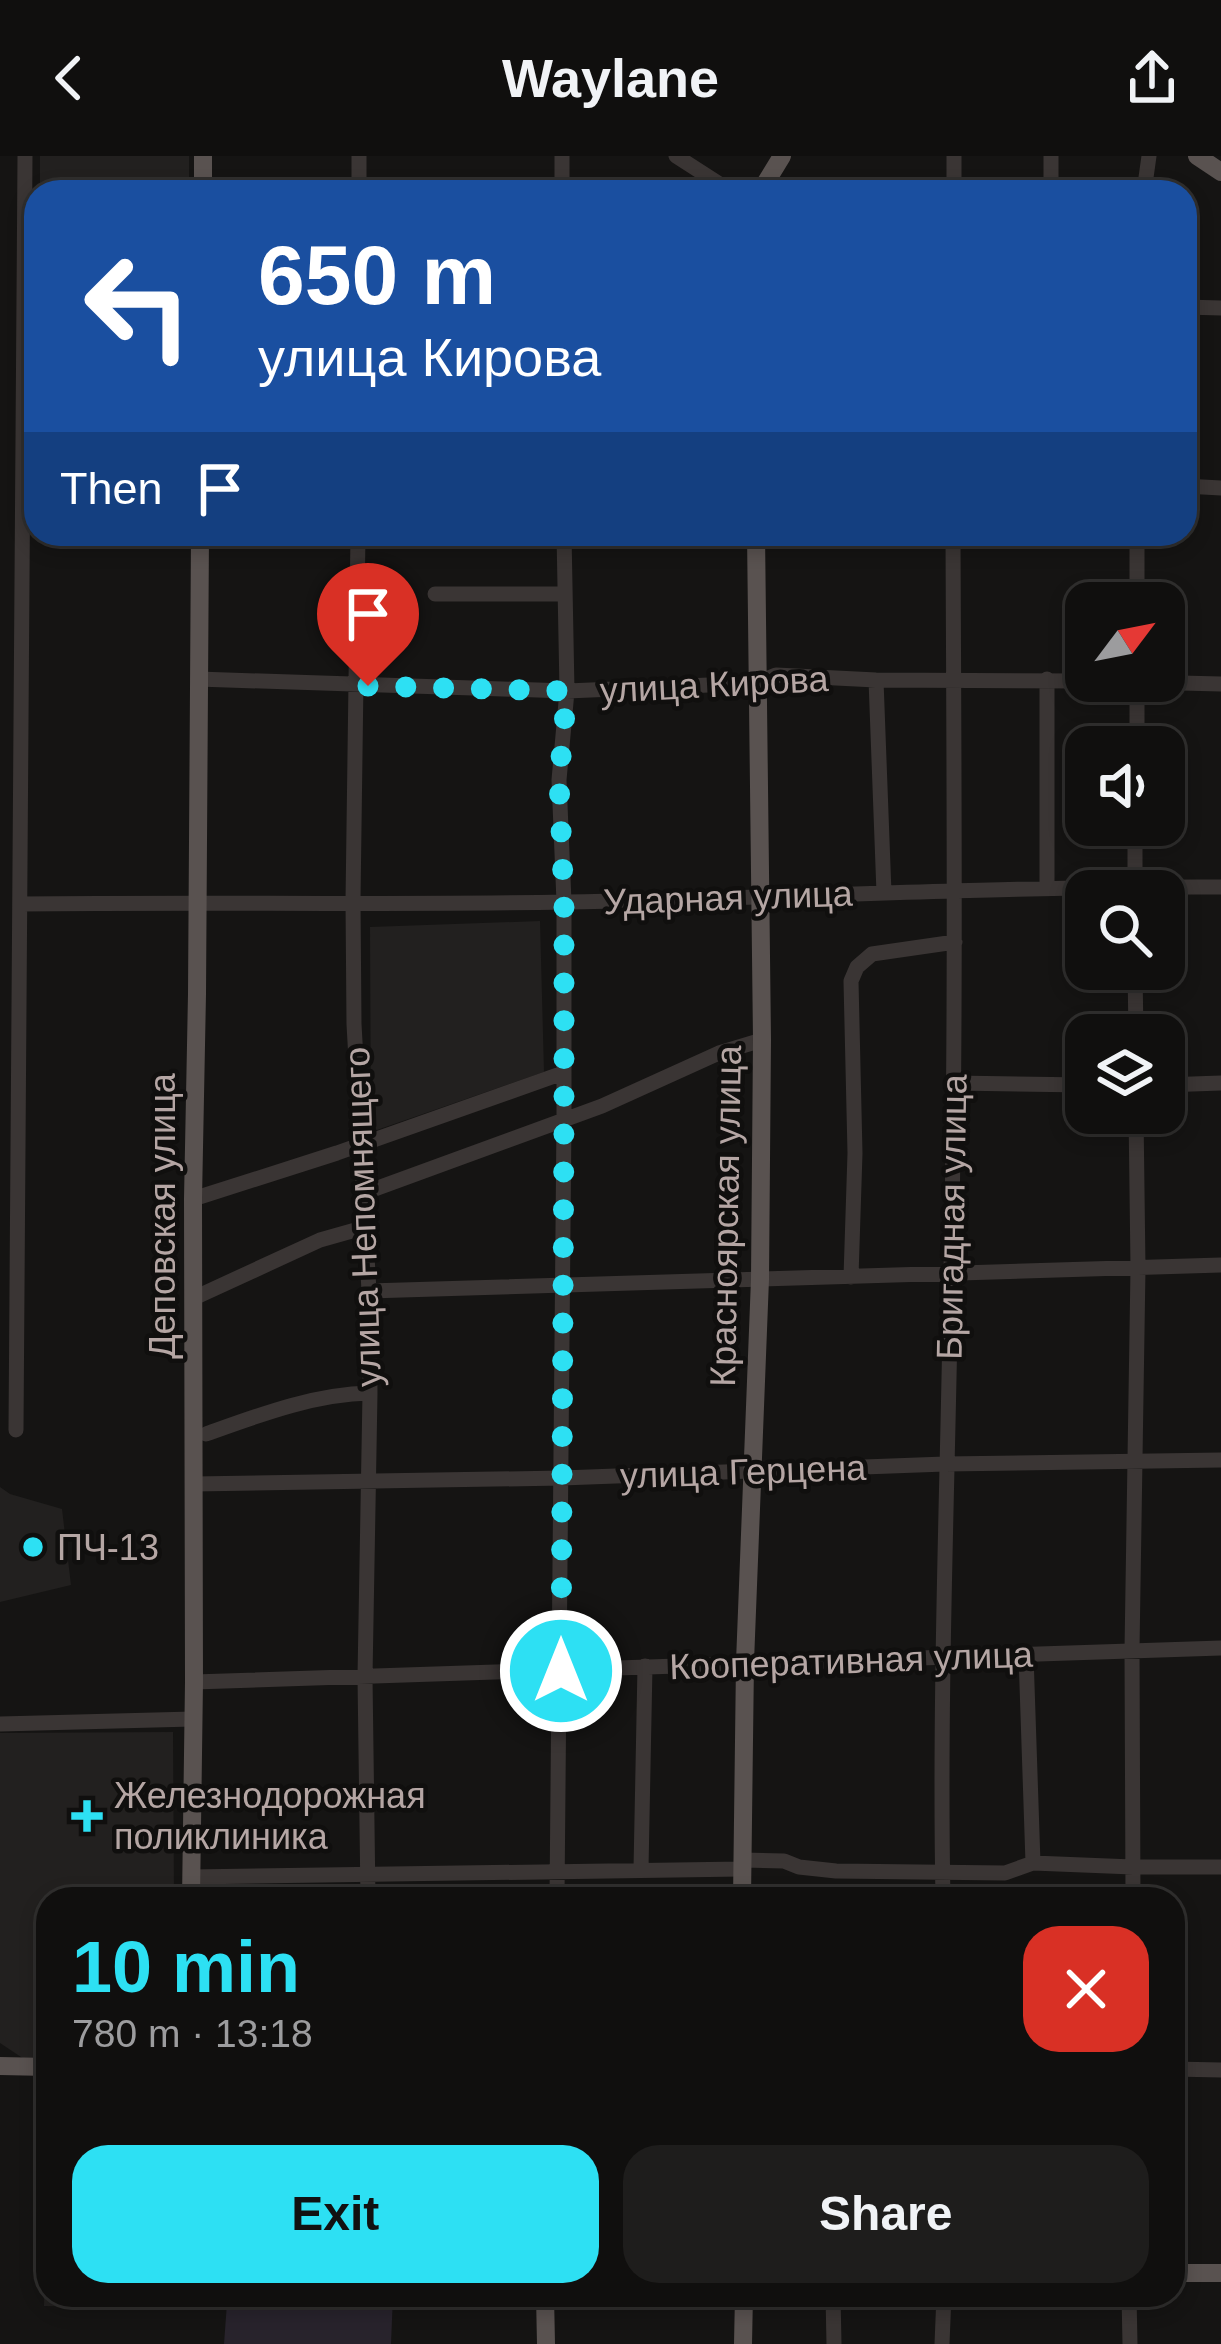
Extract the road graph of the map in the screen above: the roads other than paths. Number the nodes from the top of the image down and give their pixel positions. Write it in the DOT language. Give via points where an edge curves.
graph roads {
  1 [pos="676,156"];
  2 [pos="1197,156"];
  3 [pos="1221,172"];
  4 [pos="713,180"];
  5 [pos="24,454"];
  6 [pos="200,546"];
  7 [pos="358,546"];
  8 [pos="564,546"];
  9 [pos="756,546"];
  10 [pos="953,546"];
  11 [pos="1136,546"];
  12 [pos="1137,582"];
  13 [pos="435,594"];
  14 [pos="565,594"];
  15 [pos="954,678"];
  16 [pos="1047,679"];
  17 [pos="1065,679"];
  18 [pos="199,680"];
  19 [pos="876,680"];
  20 [pos="756,682"];
  21 [pos="1185,683"];
  22 [pos="1221,684"];
  23 [pos="357,686"];
  24 [pos="567,691"];
  25 [pos="1046,887"];
  26 [pos="1065,887"];
  27 [pos="1221,887"];
  28 [pos="1185,888"];
  29 [pos="884,893"];
  30 [pos="956,893"];
  31 [pos="760,896"];
  32 [pos="353,901"];
  33 [pos="564,902"];
  34 [pos="197,903"];
  35 [pos="20,904"];
  36 [pos="955,942"];
  37 [pos="762,1040"];
  38 [pos="563,1073"];
  39 [pos="954,1083"];
  40 [pos="1221,1083"];
  41 [pos="1185,1084"];
  42 [pos="1065,1085"];
  43 [pos="564,1117"];
  44 [pos="1136,1134"];
  45 [pos="359,1144"];
  46 [pos="364,1193"];
  47 [pos="193,1199"];
  48 [pos="366,1227"];
  49 [pos="1221,1265"];
  50 [pos="1138,1268"];
  51 [pos="951,1275"];
  52 [pos="851,1276"];
  53 [pos="760,1280"];
  54 [pos="561,1285"];
  55 [pos="369,1291"];
  56 [pos="194,1298"];
  57 [pos="370,1393"];
  58 [pos="16,1430"];
  59 [pos="206,1435"];
  60 [pos="1221,1460"];
  61 [pos="1135,1462"];
  62 [pos="945,1464"];
  63 [pos="752,1471"];
  64 [pos="562,1478"];
  65 [pos="368,1480"];
  66 [pos="194,1484"];
  67 [pos="1221,1648"];
  68 [pos="1132,1650"];
  69 [pos="1026,1655"];
  70 [pos="944,1657"];
  71 [pos="745,1662"];
  72 [pos="645,1666"];
  73 [pos="561,1671"];
  74 [pos="365,1677"];
  75 [pos="194,1682"];
  76 [pos="194,1719"];
  77 [pos="0,1724"];
  78 [pos="1033,1863"];
  79 [pos="742,1864"];
  80 [pos="1133,1867"];
  81 [pos="1221,1867"];
  82 [pos="641,1869"];
  83 [pos="558,1870"];
  84 [pos="942,1872"];
  85 [pos="369,1873"];
  86 [pos="191,1877"];
  87 [pos="191,1887"];
  88 [pos="368,1887"];
  89 [pos="557,1887"];
  90 [pos="742,1887"];
  91 [pos="943,1887"];
  92 [pos="1133,1887"];
  93 [pos="0,2066"];
  94 [pos="36,2067"];
  95 [pos="1185,2069"];
  96 [pos="1221,2070"];
  97 [pos="1185,2273"];
  98 [pos="1221,2273"];
  99 [pos="545,2307"];
  100 [pos="744,2307"];
  101 [pos="833,2307"];
  102 [pos="944,2307"];
  103 [pos="1129,2307"];
  104 [pos="546,2344"];
  105 [pos="743,2344"];
  106 [pos="834,2344"];
  107 [pos="943,2344"];
  108 [pos="1130,2344"];
  1 -- 4 [label="street"];
  2 -- 3 [label="main road"];
  5 -- 35 [label="street"];
  6 -- 18 [label="main road, Деповская улица"];
  7 -- 23 [label="street, улица Непомнящего"];
  8 -- 14 [label="street"];
  9 -- 20 [label="main road, Красноярская улица"];
  10 -- 15 [label="street, Бригадная улица"];
  11 -- 12 [label="street"];
  13 -- 14 [label="street"];
  14 -- 24 [label="street"];
  15 -- 16 [label="street, улица Кирова"];
  15 -- 19 [label="street, улица Кирова"];
  15 -- 30 [label="street, Бригадная улица"];
  16 -- 17 [label="street, улица Кирова"];
  16 -- 25 [label="street"];
  18 -- 23 [label="street, улица Кирова"];
  18 -- 34 [label="main road, Деповская улица"];
  19 -- 20 [label="street, улица Кирова" via="776,675"];
  19 -- 29 [label="street"];
  20 -- 24 [label="street, улица Кирова"];
  20 -- 31 [label="main road, Красноярская улица"];
  21 -- 22 [label="street"];
  23 -- 24 [label="street, улица Кирова"];
  23 -- 32 [label="street, улица Непомнящего"];
  24 -- 33 [label="street" via="559,780"];
  25 -- 26 [label="street, Ударная улица"];
  25 -- 30 [label="street, Ударная улица"];
  27 -- 28 [label="street, Ударная улица"];
  29 -- 30 [label="street, Ударная улица"];
  29 -- 31 [label="street, Ударная улица"];
  30 -- 36 [label="street, Бригадная улица"];
  31 -- 33 [label="street, Ударная улица"];
  31 -- 37 [label="main road, Красноярская улица"];
  32 -- 33 [label="street, Ударная улица"];
  32 -- 34 [label="street, Ударная улица"];
  32 -- 45 [label="street, улица Непомнящего"];
  33 -- 38 [label="street"];
  34 -- 35 [label="street, Ударная улица"];
  34 -- 47 [label="main road, Деповская улица"];
  35 -- 58 [label="street"];
  36 -- 39 [label="street, Бригадная улица"];
  36 -- 52 [label="street" via="872,954 850,981"];
  37 -- 43 [label="street"];
  37 -- 53 [label="main road, Красноярская улица"];
  38 -- 43 [label="street"];
  38 -- 45 [label="street"];
  39 -- 42 [label="street"];
  39 -- 51 [label="street, Бригадная улица"];
  40 -- 41 [label="street"];
  43 -- 46 [label="street"];
  43 -- 54 [label="street"];
  44 -- 50 [label="street"];
  45 -- 46 [label="street, улица Непомнящего"];
  45 -- 47 [label="street"];
  46 -- 48 [label="street, улица Непомнящего"];
  47 -- 56 [label="main road, Деповская улица"];
  48 -- 55 [label="street, улица Непомнящего"];
  48 -- 56 [label="street"];
  49 -- 50 [label="street"];
  50 -- 51 [label="street"];
  50 -- 61 [label="street"];
  51 -- 52 [label="street"];
  51 -- 62 [label="street, Бригадная улица"];
  52 -- 53 [label="street"];
  53 -- 54 [label="street"];
  53 -- 63 [label="main road, Красноярская улица"];
  54 -- 55 [label="street"];
  54 -- 64 [label="street"];
  55 -- 57 [label="street, улица Непомнящего"];
  56 -- 66 [label="main road, Деповская улица"];
  57 -- 59 [label="street" via="278,1409"];
  57 -- 65 [label="street, улица Непомнящего"];
  60 -- 61 [label="street, улица Герцена"];
  61 -- 62 [label="street, улица Герцена"];
  61 -- 68 [label="street"];
  62 -- 63 [label="street, улица Герцена"];
  62 -- 70 [label="street, Бригадная улица"];
  63 -- 64 [label="street, улица Герцена"];
  63 -- 71 [label="main road, Красноярская улица"];
  64 -- 65 [label="street, улица Герцена"];
  64 -- 73 [label="street"];
  65 -- 66 [label="street, улица Герцена"];
  65 -- 74 [label="street, улица Непомнящего"];
  66 -- 75 [label="main road, Деповская улица"];
  67 -- 68 [label="street, Кооперативная улица"];
  68 -- 69 [label="street, Кооперативная улица"];
  68 -- 80 [label="street"];
  69 -- 70 [label="street, Кооперативная улица"];
  69 -- 78 [label="street"];
  70 -- 71 [label="street, Кооперативная улица"];
  70 -- 84 [label="street, Бригадная улица"];
  71 -- 72 [label="street, Кооперативная улица"];
  71 -- 79 [label="main road, Красноярская улица"];
  72 -- 73 [label="street, Кооперативная улица"];
  72 -- 82 [label="street"];
  73 -- 74 [label="street, Кооперативная улица"];
  73 -- 83 [label="street"];
  74 -- 75 [label="street, Кооперативная улица"];
  74 -- 85 [label="street, улица Непомнящего"];
  75 -- 76 [label="main road, Деповская улица"];
  76 -- 77 [label="street"];
  76 -- 86 [label="main road, Деповская улица"];
  78 -- 80 [label="street"];
  78 -- 84 [label="street" via="1005,1873"];
  79 -- 82 [label="street"];
  79 -- 84 [label="street"];
  79 -- 90 [label="main road, Красноярская улица"];
  80 -- 81 [label="street"];
  80 -- 92 [label="street"];
  82 -- 83 [label="street"];
  83 -- 85 [label="street"];
  83 -- 89 [label="street"];
  84 -- 91 [label="street, Бригадная улица"];
  85 -- 86 [label="street"];
  85 -- 88 [label="street, улица Непомнящего"];
  86 -- 87 [label="main road, Деповская улица"];
  93 -- 94 [label="main road"];
  95 -- 96 [label="street"];
  97 -- 98 [label="main road"];
  99 -- 104 [label="main road"];
  100 -- 105 [label="main road"];
  101 -- 106 [label="street"];
  102 -- 107 [label="street"];
  103 -- 108 [label="street"];
}
